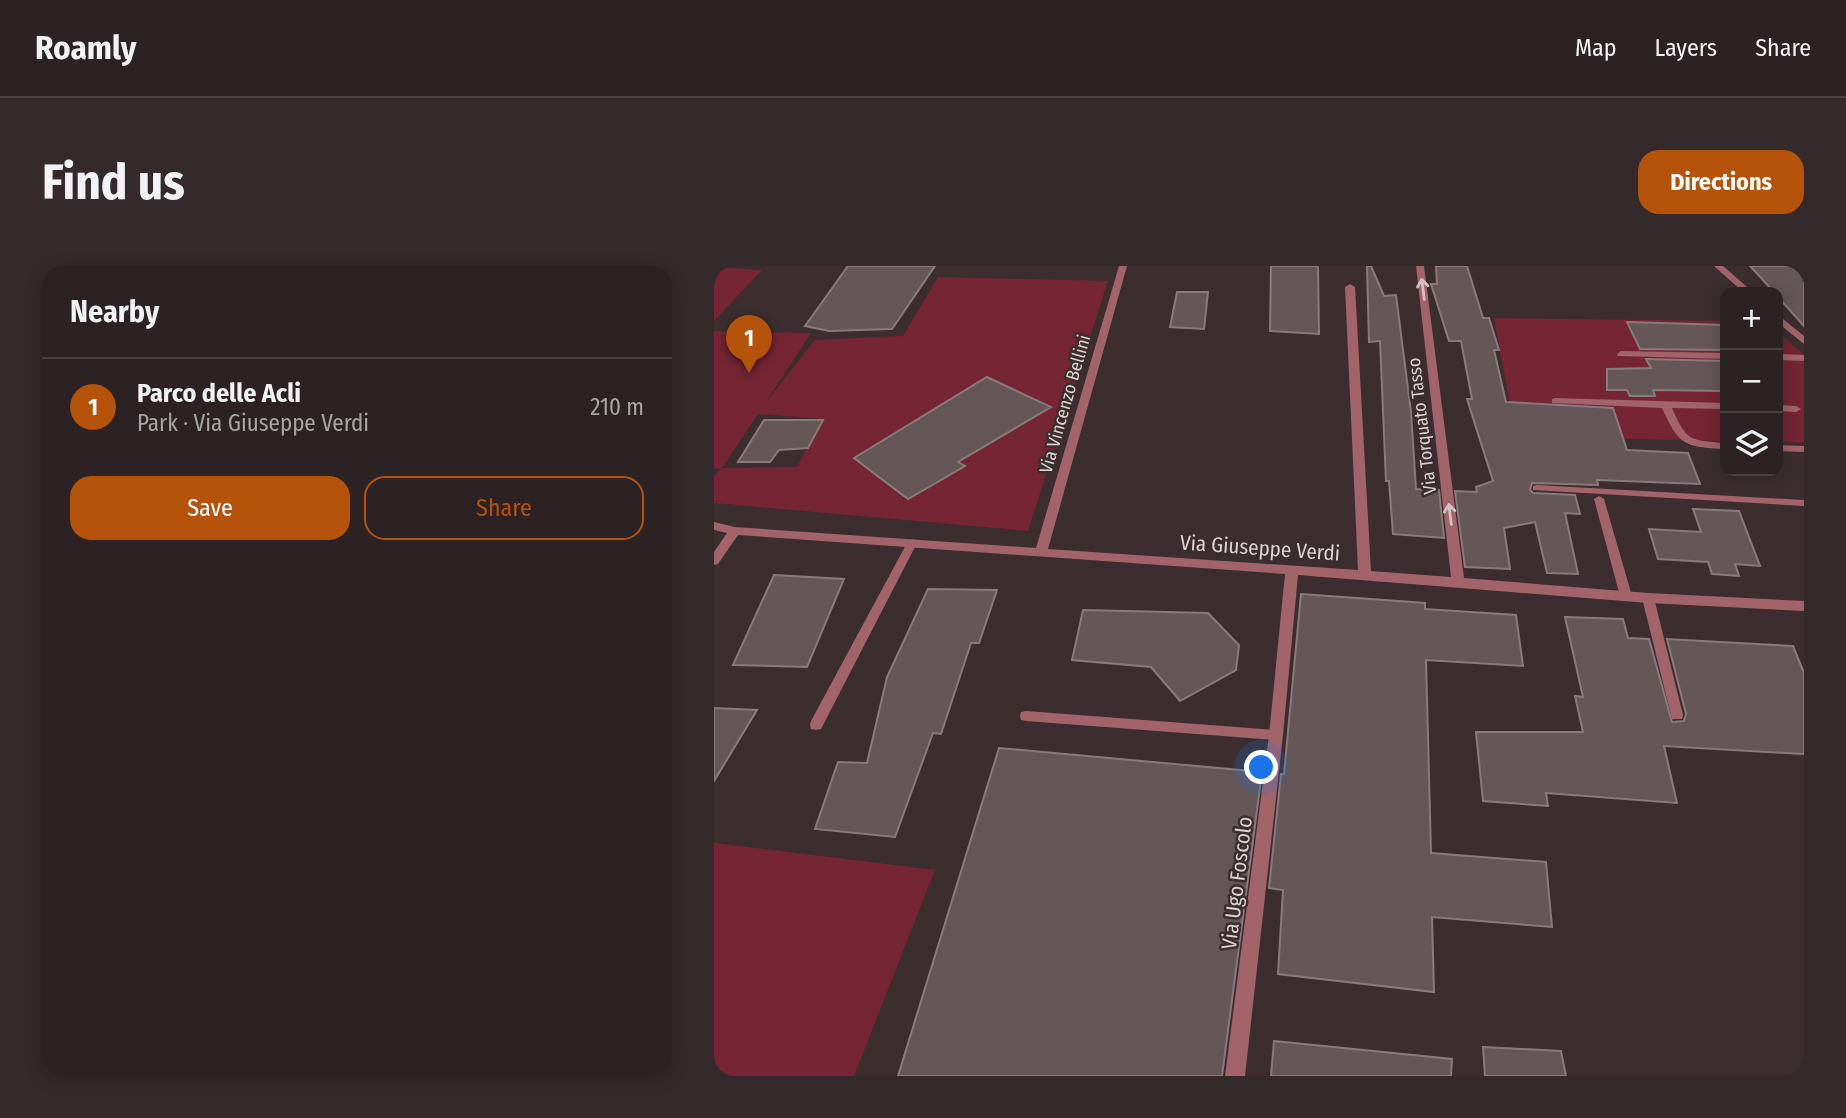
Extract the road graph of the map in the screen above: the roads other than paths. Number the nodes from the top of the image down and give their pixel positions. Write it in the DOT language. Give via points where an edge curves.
graph roads {
  1 [pos="1123,266"];
  2 [pos="1420,266"];
  3 [pos="1718,266"];
  4 [pos="1350,287"];
  5 [pos="1742,287"];
  6 [pos="1783,322"];
  7 [pos="1799,333"];
  8 [pos="1804,341"];
  9 [pos="1621,354"];
  10 [pos="1720,356"];
  11 [pos="1783,357"];
  12 [pos="1804,358"];
  13 [pos="1555,401"];
  14 [pos="1667,405"];
  15 [pos="1720,407"];
  16 [pos="1783,408"];
  17 [pos="1796,409"];
  18 [pos="1720,446"];
  19 [pos="1783,448"];
  20 [pos="1804,449"];
  21 [pos="1538,488"];
  22 [pos="1599,499"];
  23 [pos="1804,503"];
  24 [pos="714,526"];
  25 [pos="736,531"];
  26 [pos="912,543"];
  27 [pos="1041,552"];
  28 [pos="714,561"];
  29 [pos="1292,570"];
  30 [pos="1365,575"];
  31 [pos="1458,582"];
  32 [pos="1626,596"];
  33 [pos="1648,598"];
  34 [pos="1804,606"];
  35 [pos="1677,715"];
  36 [pos="1026,716"];
  37 [pos="816,725"];
  38 [pos="1276,735"];
  39 [pos="1235,1076"];
  1 -- 27 [label="street, Via Vincenzo Bellini"];
  31 -- 2 [label="street, Via Torquato Tasso, one-way"];
  3 -- 5 [label="street"];
  4 -- 30 [label="street"];
  6 -- 7 [label="street"];
  7 -- 8 [label="street"];
  9 -- 10 [label="lane"];
  11 -- 12 [label="lane"];
  13 -- 14 [label="lane"];
  14 -- 15 [label="lane"];
  14 -- 18 [label="lane" via="1679,436 1690,443"];
  16 -- 17 [label="lane"];
  19 -- 20 [label="lane"];
  21 -- 23 [label="lane"];
  22 -- 32 [label="lane"];
  24 -- 25 [label="street, Via Giuseppe Verdi"];
  25 -- 26 [label="street, Via Giuseppe Verdi"];
  25 -- 28 [label="street"];
  26 -- 27 [label="street, Via Giuseppe Verdi"];
  26 -- 37 [label="lane"];
  27 -- 29 [label="street, Via Giuseppe Verdi"];
  29 -- 30 [label="street, Via Giuseppe Verdi"];
  29 -- 38 [label="street, Via Ugo Foscolo"];
  30 -- 31 [label="street, Via Giuseppe Verdi"];
  31 -- 32 [label="street, Via Giuseppe Verdi"];
  32 -- 33 [label="street, Via Giuseppe Verdi"];
  33 -- 34 [label="street, Via Giuseppe Verdi"];
  33 -- 35 [label="lane"];
  36 -- 38 [label="lane"];
  38 -- 39 [label="street, Via Ugo Foscolo"];
}
